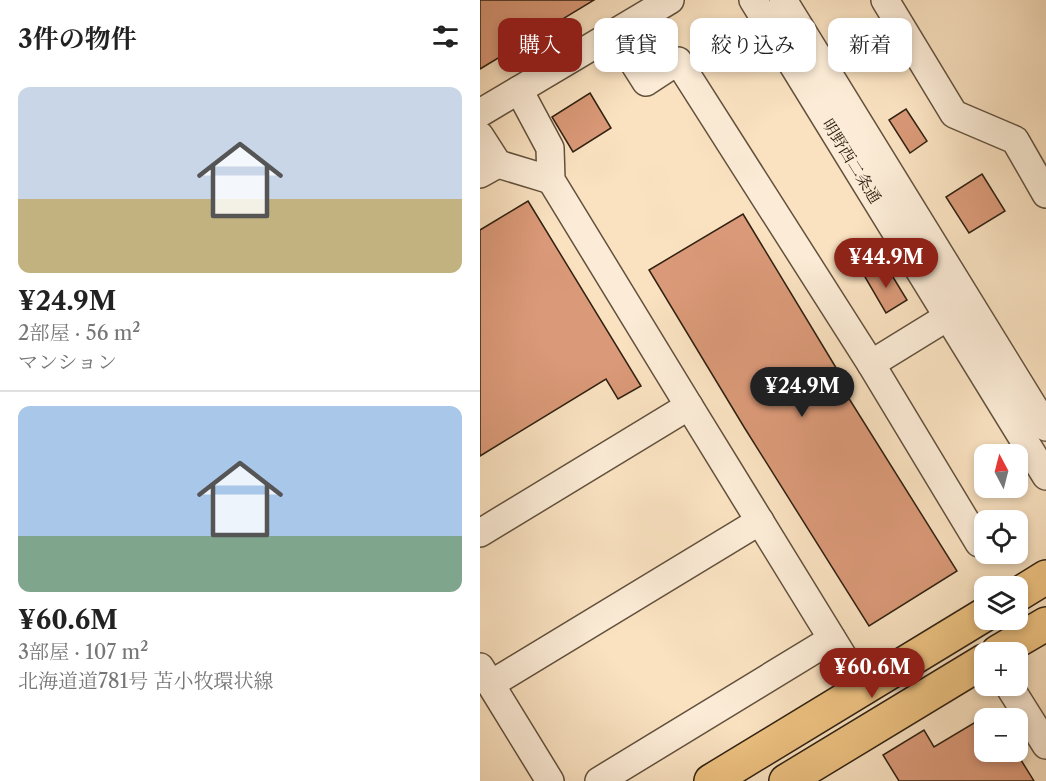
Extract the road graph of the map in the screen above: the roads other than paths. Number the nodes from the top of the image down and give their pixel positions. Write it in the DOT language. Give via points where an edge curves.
graph roads {
  1 [pos="670,0"];
  2 [pos="753,0"];
  3 [pos="783,0"];
  4 [pos="885,0"];
  5 [pos="640,18"];
  6 [pos="594,45"];
  7 [pos="678,62"];
  8 [pos="640,72"];
  9 [pos="661,72"];
  10 [pos="519,90"];
  11 [pos="480,113"];
  12 [pos="480,136"];
  13 [pos="489,169"];
  14 [pos="551,180"];
  15 [pos="1046,194"];
  16 [pos="959,310"];
  17 [pos="871,364"];
  18 [pos="689,406"];
  19 [pos="1036,417"];
  20 [pos="1046,476"];
  21 [pos="760,521"];
  22 [pos="480,533"];
  23 [pos="974,535"];
  24 [pos="1046,577"];
  25 [pos="1028,588"];
  26 [pos="974,621"];
  27 [pos="1046,624"];
  28 [pos="832,639"];
  29 [pos="1015,642"];
  30 [pos="974,667"];
  31 [pos="485,676"];
  32 [pos="863,689"];
  33 [pos="1014,696"];
  34 [pos="1046,745"];
  35 [pos="550,781"];
  36 [pos="599,781"];
  37 [pos="711,781"];
  38 [pos="786,781"];
  1 -- 5 [label="street"];
  2 -- 16 [label="street, 明野西二条通"];
  3 -- 16 [label="street, 明野西二条通"];
  4 -- 15 [label="street" via="954,114 1015,140"];
  6 -- 10 [label="street"];
  7 -- 17 [label="street"];
  8 -- 9 [label="street" via="646,81"];
  10 -- 11 [label="street"];
  10 -- 14 [label="street" via="550,148"];
  12 -- 13 [label="street"];
  13 -- 14 [label="street"];
  14 -- 18 [label="street"];
  16 -- 17 [label="street"];
  16 -- 19 [label="street, 明野西二条通"];
  17 -- 23 [label="street"];
  18 -- 21 [label="street"];
  18 -- 22 [label="street"];
  19 -- 20 [label="street, 明野西二条通"];
  21 -- 28 [label="street"];
  21 -- 31 [label="street"];
  24 -- 25 [label="main road"];
  26 -- 32 [label="main road"];
  27 -- 29 [label="main road"];
  28 -- 32 [label="street"];
  28 -- 36 [label="street"];
  30 -- 38 [label="main road"];
  31 -- 35 [label="street"];
  32 -- 37 [label="main road"];
  33 -- 34 [label="street"];
}
